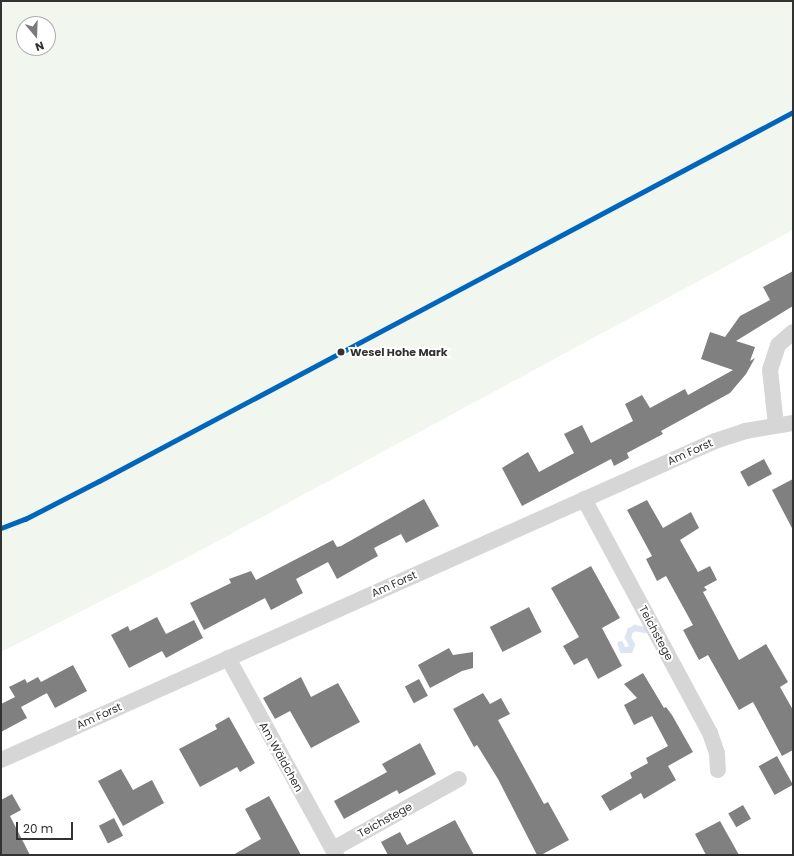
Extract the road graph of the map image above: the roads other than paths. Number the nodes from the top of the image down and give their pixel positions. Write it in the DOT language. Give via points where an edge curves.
graph roads {
  1 [pos="793,332"];
  2 [pos="793,424"];
  3 [pos="776,425"];
  4 [pos="584,499"];
  5 [pos="228,658"];
  6 [pos="1,760"];
  7 [pos="718,770"];
  8 [pos="459,779"];
  9 [pos="334,852"];
  1 -- 3 [label="street" via="778,346 770,370"];
  2 -- 3 [label="street, Am Forst"];
  3 -- 4 [label="street, Am Forst" via="745,431 715,441"];
  4 -- 5 [label="street, Am Forst"];
  4 -- 7 [label="street, Teichstege" via="710,733"];
  5 -- 6 [label="street, Am Forst"];
  5 -- 9 [label="street, Am Wäldchen"];
  8 -- 9 [label="street, Teichstege"];
}
